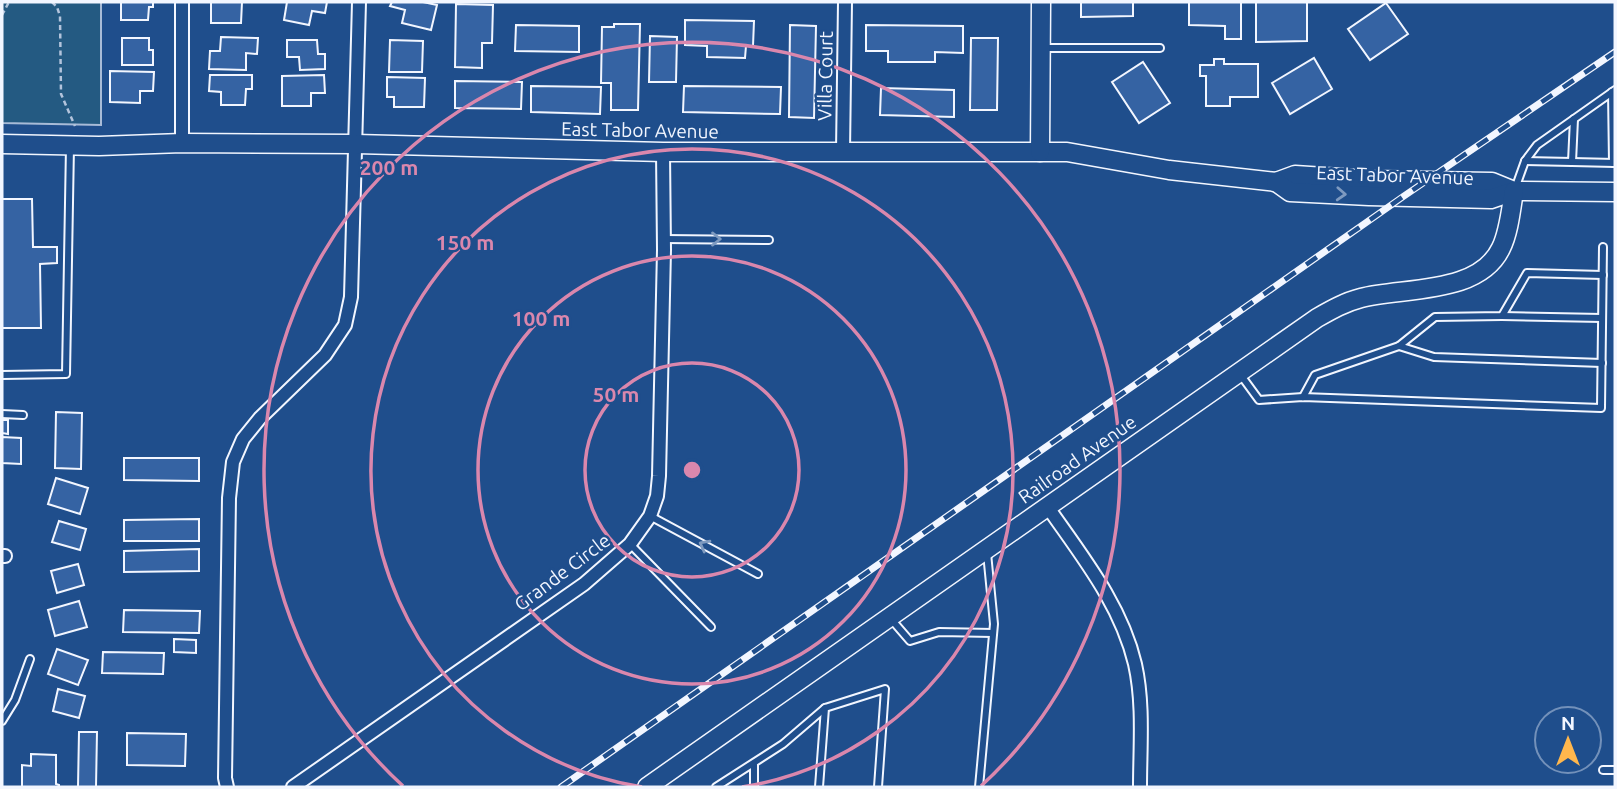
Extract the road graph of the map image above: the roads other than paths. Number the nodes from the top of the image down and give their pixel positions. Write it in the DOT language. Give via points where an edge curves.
graph roads {
  1 [pos="182,2"];
  2 [pos="359,2"];
  3 [pos="845,2"];
  4 [pos="1041,2"];
  5 [pos="1041,48"];
  6 [pos="1160,48"];
  7 [pos="1614,91"];
  8 [pos="1574,119"];
  9 [pos="182,143"];
  10 [pos="2,144"];
  11 [pos="356,144"];
  12 [pos="70,146"];
  13 [pos="843,151"];
  14 [pos="663,152"];
  15 [pos="1041,152"];
  16 [pos="1525,161"];
  17 [pos="1572,162"];
  18 [pos="1614,163"];
  19 [pos="1514,191"];
  20 [pos="1615,192"];
  21 [pos="664,239"];
  22 [pos="769,240"];
  23 [pos="1604,247"];
  24 [pos="1603,275"];
  25 [pos="1502,316"];
  26 [pos="1602,318"];
  27 [pos="1399,346"];
  28 [pos="1602,363"];
  29 [pos="1239,372"];
  30 [pos="2,375"];
  31 [pos="1303,397"];
  32 [pos="2,414"];
  33 [pos="23,415"];
  34 [pos="1047,506"];
  35 [pos="650,516"];
  36 [pos="630,544"];
  37 [pos="987,548"];
  38 [pos="758,574"];
  39 [pos="890,617"];
  40 [pos="711,628"];
  41 [pos="993,633"];
  42 [pos="30,659"];
  43 [pos="825,708"];
  44 [pos="2,721"];
  45 [pos="754,765"];
  46 [pos="1603,770"];
  47 [pos="1615,770"];
  48 [pos="227,787"];
  49 [pos="293,787"];
  50 [pos="646,787"];
  51 [pos="716,787"];
  52 [pos="754,787"];
  53 [pos="819,787"];
  54 [pos="877,787"];
  55 [pos="979,787"];
  56 [pos="1140,787"];
  1 -- 9 [label="street"];
  2 -- 11 [label="street"];
  3 -- 13 [label="street, Villa Court"];
  4 -- 5 [label="main road"];
  5 -- 6 [label="lane"];
  5 -- 15 [label="main road"];
  7 -- 8 [label="lane"];
  7 -- 18 [label="lane"];
  8 -- 16 [label="lane" via="1537,145"];
  8 -- 17 [label="lane"];
  9 -- 11 [label="main road, East Tabor Avenue"];
  9 -- 12 [label="main road, East Tabor Avenue"];
  10 -- 12 [label="main road, East Tabor Avenue"];
  11 -- 14 [label="main road, East Tabor Avenue"];
  11 -- 48 [label="street" via="351,297 345,325 325,355 260,418 243,439 233,462"];
  12 -- 30 [label="lane" via="66,374"];
  13 -- 14 [label="main road, East Tabor Avenue"];
  13 -- 15 [label="main road, East Tabor Avenue"];
  14 -- 21 [label="street, Grande Circle"];
  15 -- 19 [label="main road, East Tabor Avenue" via="1276,182 1295,176 1493,182"];
  16 -- 17 [label="lane"];
  16 -- 19 [label="lane"];
  17 -- 18 [label="lane"];
  19 -- 20 [label="main road, East Tabor Avenue"];
  19 -- 29 [label="main road, Railroad Avenue" via="1502,247 1479,274 1453,284 1341,304"];
  21 -- 22 [label="lane, one-way"];
  21 -- 35 [label="street, Grande Circle" via="659,476"];
  23 -- 24 [label="lane"];
  24 -- 25 [label="lane" via="1527,273"];
  24 -- 26 [label="lane"];
  25 -- 26 [label="lane"];
  25 -- 27 [label="lane" via="1435,317"];
  26 -- 28 [label="lane"];
  27 -- 28 [label="lane" via="1434,357"];
  27 -- 31 [label="lane" via="1315,375"];
  28 -- 31 [label="lane" via="1601,408"];
  29 -- 31 [label="lane" via="1259,400"];
  29 -- 34 [label="main road, Railroad Avenue"];
  32 -- 33 [label="lane"];
  34 -- 37 [label="main road, Railroad Avenue"];
  34 -- 56 [label="street" via="1101,582 1135,663 1140,696"];
  35 -- 36 [label="street, Grande Circle"];
  38 -- 35 [label="lane, one-way"];
  36 -- 40 [label="lane"];
  36 -- 49 [label="street, Grande Circle" via="584,584"];
  37 -- 39 [label="main road, Railroad Avenue"];
  37 -- 41 [label="lane"];
  39 -- 41 [label="lane" via="910,642 939,632"];
  39 -- 50 [label="main road, Railroad Avenue"];
  41 -- 55 [label="lane"];
  42 -- 44 [label="lane"];
  43 -- 45 [label="lane"];
  43 -- 53 [label="lane"];
  43 -- 54 [label="lane" via="885,689"];
  45 -- 51 [label="lane"];
  45 -- 52 [label="lane"];
  46 -- 47 [label="lane"];
}
